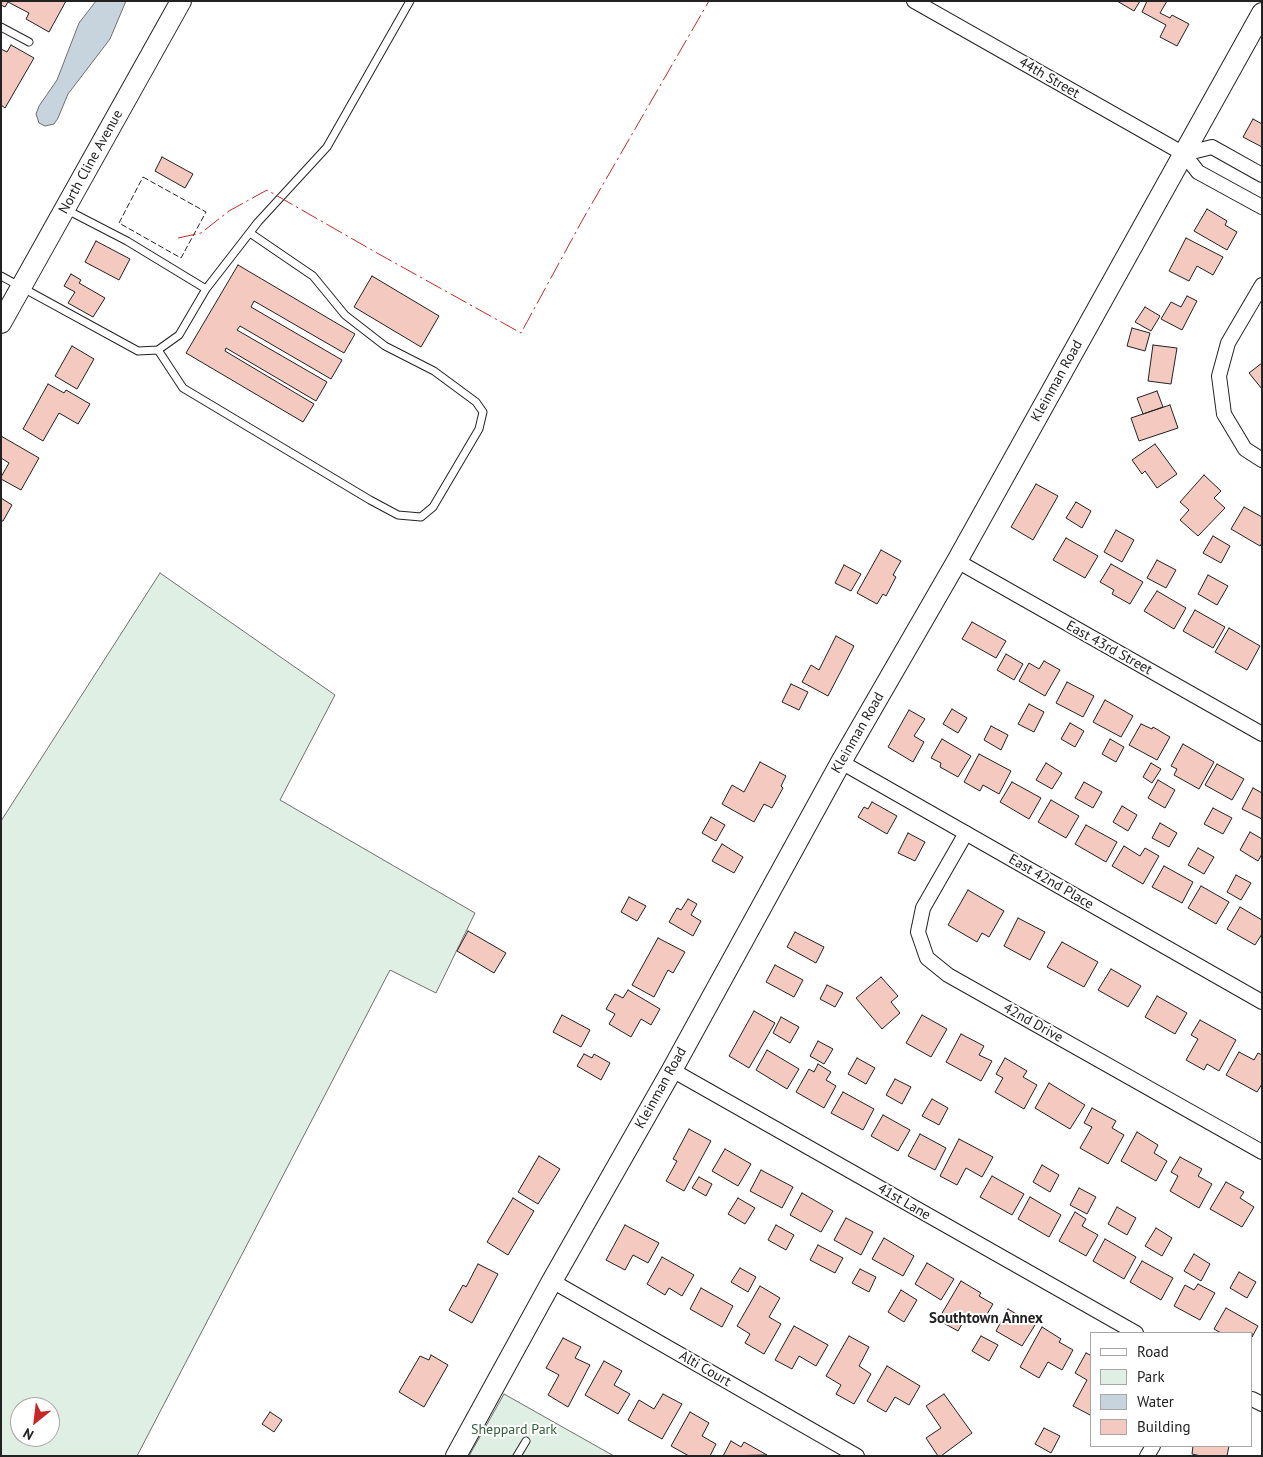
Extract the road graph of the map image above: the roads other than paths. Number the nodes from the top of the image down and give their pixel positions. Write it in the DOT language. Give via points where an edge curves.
graph roads {
  1 [pos="181,1"];
  2 [pos="410,1"];
  3 [pos="914,1"];
  4 [pos="1262,13"];
  5 [pos="1,27"];
  6 [pos="28,42"];
  7 [pos="1184,154"];
  8 [pos="1262,175"];
  9 [pos="1262,207"];
  10 [pos="65,209"];
  11 [pos="250,233"];
  12 [pos="1,276"];
  13 [pos="1262,285"];
  14 [pos="21,287"];
  15 [pos="206,289"];
  16 [pos="1,323"];
  17 [pos="158,350"];
  18 [pos="1262,460"];
  19 [pos="957,561"];
  20 [pos="1262,734"];
  21 [pos="841,762"];
  22 [pos="966,833"];
  23 [pos="1262,1002"];
  24 [pos="672,1070"];
  25 [pos="1262,1152"];
  26 [pos="552,1281"];
  27 [pos="1134,1332"];
  28 [pos="526,1440"];
  29 [pos="458,1455"];
  30 [pos="517,1456"];
  31 [pos="857,1456"];
  1 -- 10 [label="street, North Cline Avenue"];
  2 -- 11 [label="lane" via="327,146"];
  3 -- 7 [label="street, 44th Street"];
  4 -- 7 [label="street, Kleinman Road"];
  5 -- 6 [label="lane"];
  7 -- 8 [label="street" via="1212,147"];
  7 -- 9 [label="street" via="1198,172"];
  7 -- 19 [label="street, Kleinman Road"];
  10 -- 14 [label="street, North Cline Avenue"];
  10 -- 15 [label="lane"];
  11 -- 15 [label="lane"];
  11 -- 17 [label="lane" via="313,276 345,315 385,346 434,371 476,402 483,412 479,429 433,507 421,517 398,515 370,500 183,388"];
  12 -- 14 [label="lane"];
  13 -- 18 [label="street" via="1228,343 1219,376 1224,414 1245,449"];
  14 -- 16 [label="street, North Cline Avenue"];
  14 -- 17 [label="lane" via="138,351"];
  15 -- 17 [label="lane" via="179,335"];
  19 -- 20 [label="street, East 43rd Street"];
  19 -- 21 [label="street, Kleinman Road"];
  21 -- 22 [label="street, East 42nd Place"];
  21 -- 24 [label="street, Kleinman Road"];
  22 -- 23 [label="street, East 42nd Place"];
  22 -- 25 [label="street, 42nd Drive" via="923,908 918,932 927,958 948,975"];
  24 -- 26 [label="street, Kleinman Road"];
  24 -- 27 [label="street, 41st Lane"];
  26 -- 29 [label="street, Kleinman Road"];
  26 -- 31 [label="street, Alti Court"];
  28 -- 30 [label="lane"];
}
